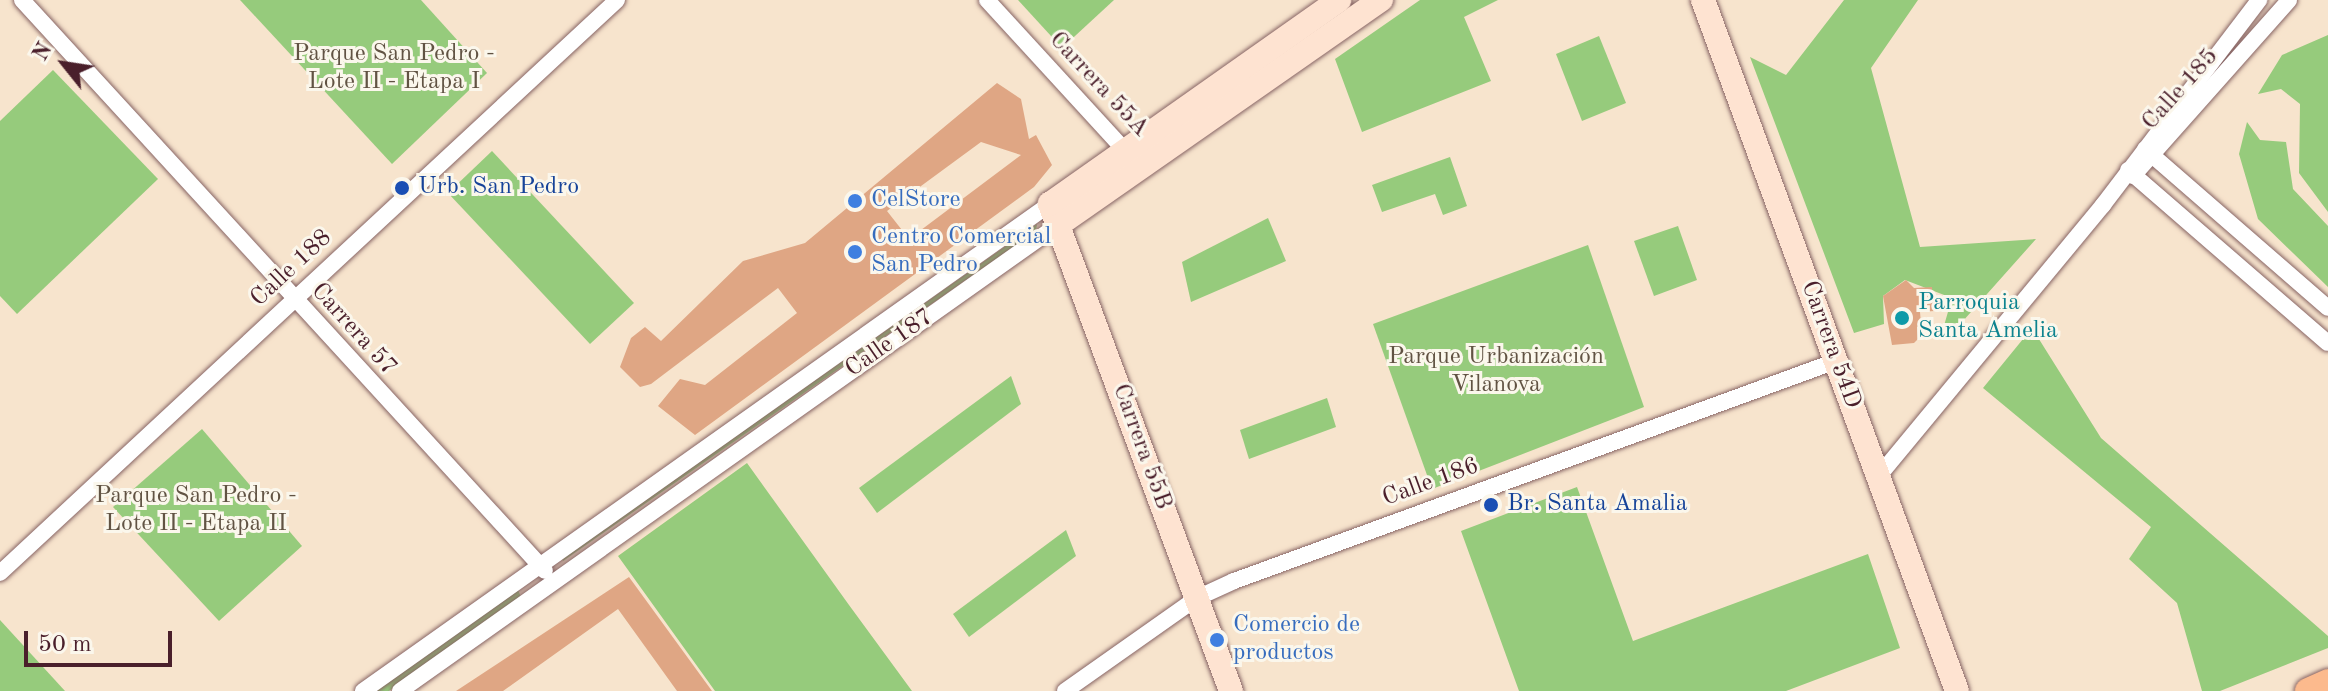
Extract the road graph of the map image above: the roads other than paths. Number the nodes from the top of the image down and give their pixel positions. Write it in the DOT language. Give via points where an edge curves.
graph roads {
  1 [pos="22,0"];
  2 [pos="617,0"];
  3 [pos="987,0"];
  4 [pos="1339,0"];
  5 [pos="1381,0"];
  6 [pos="1703,0"];
  7 [pos="2259,0"];
  8 [pos="2289,0"];
  9 [pos="2149,153"];
  10 [pos="1133,159"];
  11 [pos="2131,172"];
  12 [pos="1054,214"];
  13 [pos="2250,239"];
  14 [pos="2229,256"];
  15 [pos="293,300"];
  16 [pos="2328,308"];
  17 [pos="2328,343"];
  18 [pos="1836,361"];
  19 [pos="1878,477"];
  20 [pos="540,566"];
  21 [pos="0,573"];
  22 [pos="555,582"];
  23 [pos="1197,598"];
  24 [pos="2328,682"];
  25 [pos="1230,690"];
  26 [pos="363,691"];
  27 [pos="400,691"];
  28 [pos="1065,691"];
  29 [pos="1957,691"];
  30 [pos="2308,691"];
  1 -- 15 [label="street, Carrera 57"];
  2 -- 15 [label="street, Calle 188"];
  3 -- 10 [label="street, Carrera 55A"];
  4 -- 10 [label="street, Calle 187"];
  5 -- 10 [label="street, Calle 187"];
  6 -- 18 [label="street, Carrera 54D"];
  7 -- 9 [label="street, Calle 185"];
  8 -- 9 [label="street, Calle 185"];
  9 -- 11 [label="street, Calle 185"];
  9 -- 13 [label="street"];
  10 -- 12 [label="street, Calle 187"];
  11 -- 14 [label="street"];
  11 -- 19 [label="street, Calle 185"];
  12 -- 20 [label="street, Calle 187"];
  12 -- 22 [label="street, Calle 187"];
  12 -- 23 [label="street, Carrera 55B"];
  13 -- 14 [label="street"];
  13 -- 16 [label="street"];
  14 -- 17 [label="street"];
  15 -- 20 [label="street, Carrera 57"];
  15 -- 21 [label="street, Calle 188"];
  18 -- 19 [label="street, Carrera 54D"];
  18 -- 23 [label="street, Calle 186"];
  19 -- 29 [label="street, Carrera 54D"];
  20 -- 22 [label="street, Carrera 57"];
  20 -- 26 [label="street, Calle 187"];
  22 -- 27 [label="street, Calle 187"];
  23 -- 25 [label="street, Carrera 55B"];
  23 -- 28 [label="street, Calle 186"];
  24 -- 30 [label="main road"];
}
